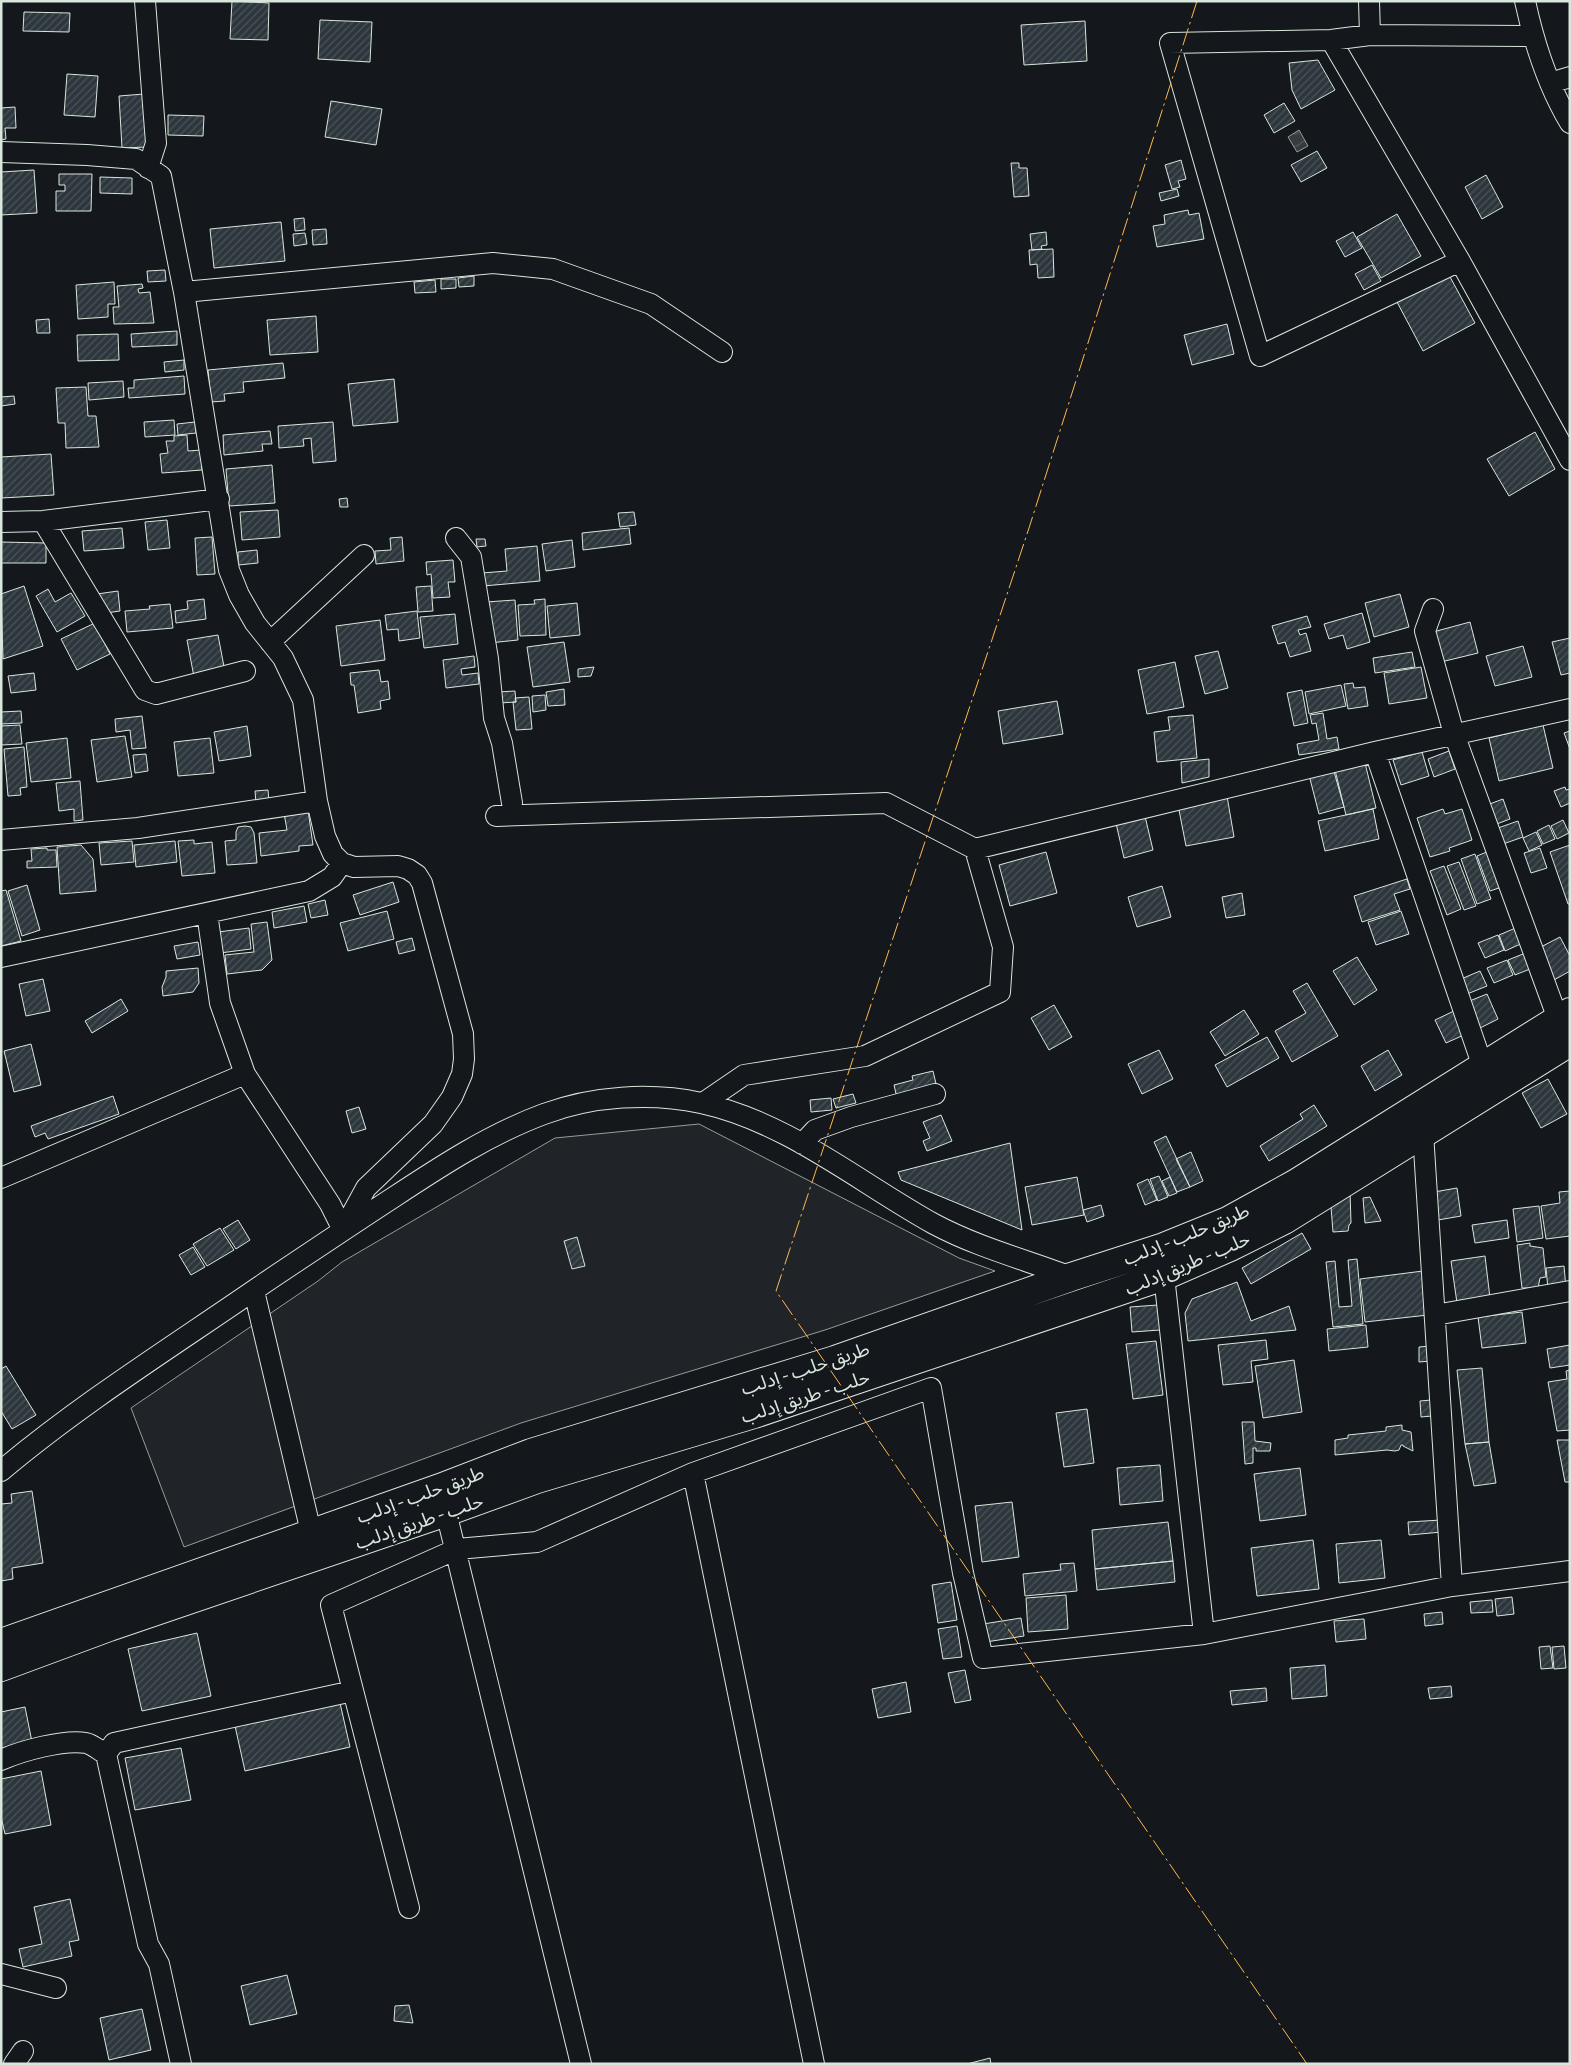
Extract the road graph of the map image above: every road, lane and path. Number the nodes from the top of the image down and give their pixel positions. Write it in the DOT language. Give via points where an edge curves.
graph roads {
  1 [pos="145,1"];
  2 [pos="1369,1"];
  3 [pos="1525,1"];
  4 [pos="1370,35"];
  5 [pos="1533,36"];
  6 [pos="1332,40"];
  7 [pos="1570,77"];
  8 [pos="1550,83"];
  9 [pos="1570,123"];
  10 [pos="1,152"];
  11 [pos="148,168"];
  12 [pos="1460,261"];
  13 [pos="184,292"];
  14 [pos="722,352"];
  15 [pos="1570,460"];
  16 [pos="219,499"];
  17 [pos="43,521"];
  18 [pos="1,522"];
  19 [pos="456,538"];
  20 [pos="364,555"];
  21 [pos="1433,609"];
  22 [pos="270,642"];
  23 [pos="245,671"];
  24 [pos="1570,709"];
  25 [pos="1454,734"];
  26 [pos="1375,752"];
  27 [pos="317,801"];
  28 [pos="512,803"];
  29 [pos="496,816"];
  30 [pos="1,840"];
  31 [pos="975,848"];
  32 [pos="342,863"];
  33 [pos="207,913"];
  34 [pos="1,957"];
  35 [pos="1566,1024"];
  36 [pos="1483,1067"];
  37 [pos="245,1074"];
  38 [pos="935,1094"];
  39 [pos="703,1103"];
  40 [pos="1423,1133"];
  41 [pos="802,1144"];
  42 [pos="3,1174"];
  43 [pos="343,1230"];
  44 [pos="1164,1276"];
  45 [pos="1071,1277"];
  46 [pos="254,1291"];
  47 [pos="1570,1291"];
  48 [pos="1435,1315"];
  49 [pos="1,1471"];
  50 [pos="693,1473"];
  51 [pos="446,1512"];
  52 [pos="311,1532"];
  53 [pos="457,1549"];
  54 [pos="1570,1571"];
  55 [pos="1452,1586"];
  56 [pos="1204,1634"];
  57 [pos="1,1643"];
  58 [pos="1,1667"];
  59 [pos="353,1691"];
  60 [pos="106,1754"];
  61 [pos="1,1760"];
  62 [pos="408,1908"];
  63 [pos="1,1974"];
  64 [pos="56,1988"];
  65 [pos="181,2064"];
  66 [pos="581,2064"];
  67 [pos="814,2064"];
  1 -- 11 [label="street" via="156,143"];
  2 -- 4 [label="street"];
  3 -- 5 [label="street"];
  4 -- 5 [label="street"];
  4 -- 6 [label="street"];
  5 -- 8 [label="street"];
  6 -- 12 [label="street"];
  6 -- 12 [label="street" via="1170,43 1260,356"];
  7 -- 8 [label="street"];
  8 -- 9 [label="street"];
  10 -- 11 [label="street" via="136,159"];
  11 -- 13 [label="street" via="161,176"];
  12 -- 15 [label="street"];
  13 -- 14 [label="street" via="493,263 553,269 651,304"];
  13 -- 16 [label="street"];
  16 -- 17 [label="street"];
  16 -- 22 [label="street" via="229,570 239,595"];
  17 -- 18 [label="street"];
  17 -- 23 [label="street" via="145,690 156,694"];
  19 -- 28 [label="street" via="471,557 494,718 502,743"];
  20 -- 22 [label="street"];
  21 -- 25 [label="street" via="1425,631"];
  22 -- 27 [label="street" via="283,658 303,700"];
  24 -- 25 [label="street"];
  25 -- 26 [label="street"];
  25 -- 35 [label="street"];
  26 -- 31 [label="street"];
  26 -- 36 [label="street"];
  27 -- 30 [label="street" via="138,828"];
  27 -- 32 [label="street" via="325,836 333,854"];
  29 -- 31 [label="street" via="886,803"];
  31 -- 39 [label="street" via="1003,947 1000,992 865,1056 744,1075"];
  32 -- 33 [label="street" via="332,877 309,891"];
  32 -- 43 [label="street" via="354,867 398,866 412,872 422,883 463,1034 464,1059 462,1074 433,1124 366,1188"];
  33 -- 34 [label="street"];
  33 -- 37 [label="street" via="220,1003"];
  35 -- 36 [label="highway, طريق حلب - إدلب"];
  35 -- 40 [label="highway, حلب - طريق إدلب"];
  36 -- 45 [label="highway, طريق حلب - إدلب" via="1295,1184 1228,1221 1164,1247"];
  37 -- 42 [label="street"];
  37 -- 43 [label="street"];
  38 -- 41 [label="street" via="815,1130"];
  39 -- 41 [label="street" via="761,1123"];
  39 -- 43 [label="street" via="676,1099 610,1099 546,1113 513,1127 438,1168"];
  40 -- 44 [label="highway, حلب - طريق إدلب" via="1284,1220 1230,1248"];
  40 -- 48 [label="street"];
  41 -- 45 [label="street" via="938,1226"];
  43 -- 46 [label="street"];
  44 -- 51 [label="highway, حلب - طريق إدلب" via="754,1414 537,1479"];
  44 -- 56 [label="street"];
  45 -- 52 [label="highway, طريق حلب - إدلب" via="835,1360 531,1453"];
  46 -- 49 [label="street" via="86,1406"];
  46 -- 52 [label="street"];
  47 -- 48 [label="street"];
  48 -- 55 [label="street"];
  50 -- 53 [label="street" via="537,1542"];
  50 -- 56 [label="street" via="930,1388 963,1573 983,1658"];
  50 -- 67 [label="street"];
  51 -- 53 [label="street"];
  51 -- 58 [label="highway, حلب - طريق إدلب"];
  52 -- 57 [label="highway, طريق حلب - إدلب"];
  53 -- 59 [label="street" via="331,1605"];
  53 -- 66 [label="street"];
  54 -- 55 [label="street"];
  55 -- 56 [label="street"];
  59 -- 60 [label="street" via="114,1743"];
  59 -- 62 [label="street"];
  60 -- 61 [label="street" via="87,1742 18,1752"];
  60 -- 65 [label="street" via="148,1944 159,1964"];
  63 -- 64 [label="street"];
}
